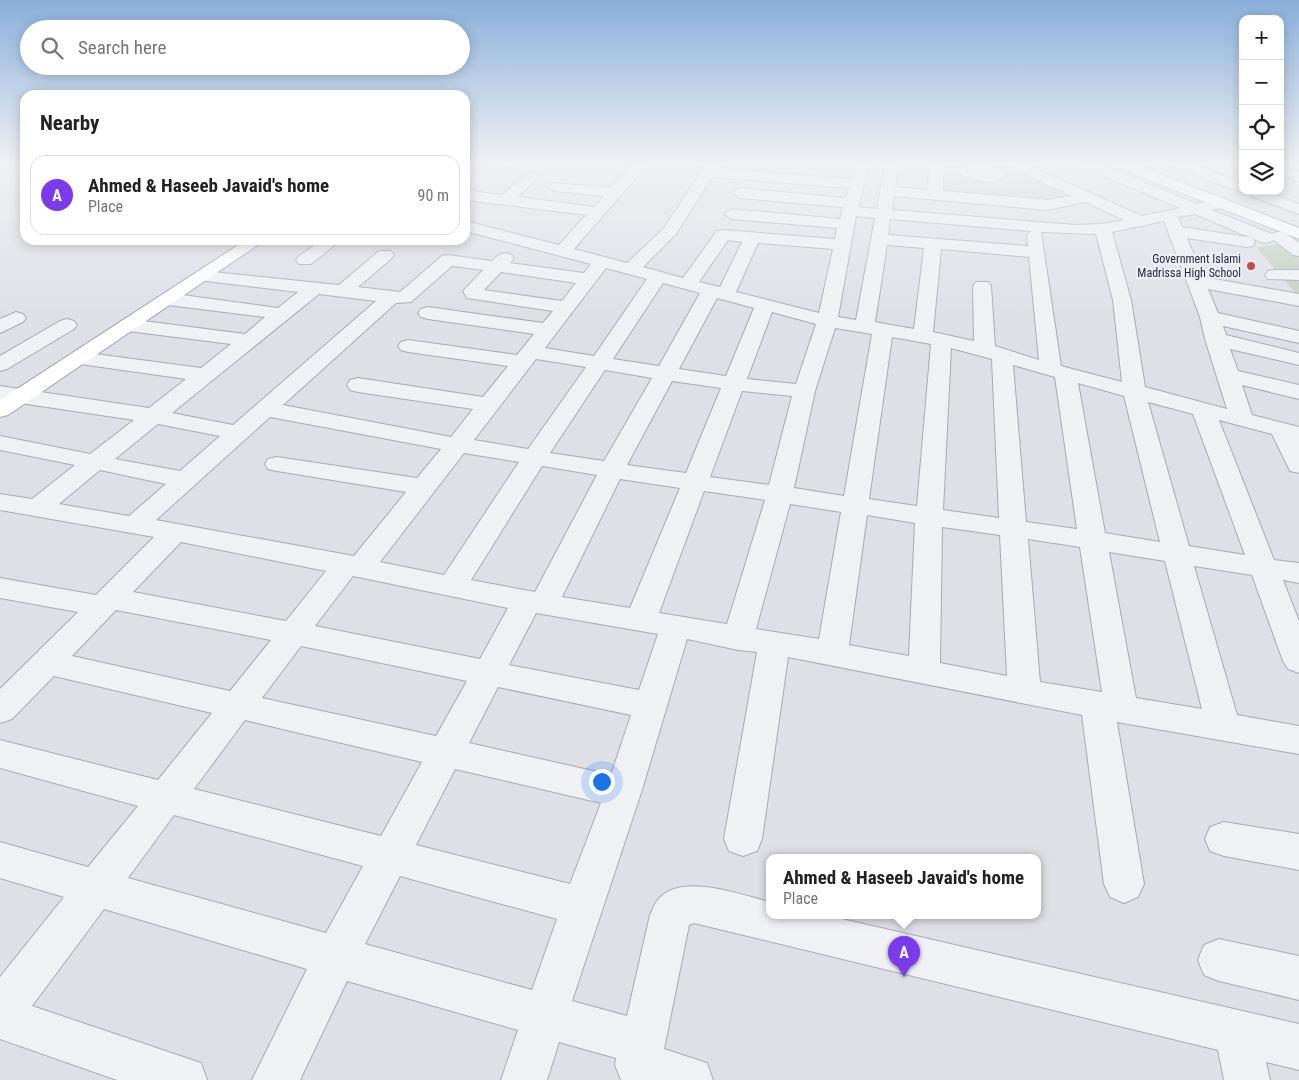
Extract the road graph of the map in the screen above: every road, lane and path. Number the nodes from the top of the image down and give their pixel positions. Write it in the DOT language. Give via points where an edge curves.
graph roads {
  1 [pos="596,214"];
  2 [pos="680,214"];
  3 [pos="807,214"];
  4 [pos="848,214"];
  5 [pos="883,214"];
  6 [pos="888,214"];
  7 [pos="1128,214"];
  8 [pos="1186,214"];
  9 [pos="1216,214"];
  10 [pos="1248,214"];
  11 [pos="1248,214"];
  12 [pos="1141,220"];
  13 [pos="1172,223"];
  14 [pos="470,227"];
  15 [pos="1034,227"];
  16 [pos="1104,229"];
  17 [pos="1288,233"];
  18 [pos="752,238"];
  19 [pos="878,239"];
  20 [pos="524,241"];
  21 [pos="932,243"];
  22 [pos="250,245"];
  23 [pos="327,245"];
  24 [pos="563,251"];
  25 [pos="1299,251"];
  26 [pos="1036,252"];
  27 [pos="385,255"];
  28 [pos="305,260"];
  29 [pos="495,267"];
  30 [pos="631,269"];
  31 [pos="596,270"];
  32 [pos="1274,274"];
  33 [pos="1299,275"];
  34 [pos="204,276"];
  35 [pos="658,277"];
  36 [pos="688,284"];
  37 [pos="982,286"];
  38 [pos="1198,287"];
  39 [pos="315,288"];
  40 [pos="343,291"];
  41 [pos="718,292"];
  42 [pos="398,297"];
  43 [pos="168,299"];
  44 [pos="1299,300"];
  45 [pos="765,305"];
  46 [pos="454,306"];
  47 [pos="567,307"];
  48 [pos="428,313"];
  49 [pos="283,314"];
  50 [pos="1299,314"];
  51 [pos="1210,317"];
  52 [pos="827,321"];
  53 [pos="67,325"];
  54 [pos="128,325"];
  55 [pos="874,328"];
  56 [pos="549,330"];
  57 [pos="1299,337"];
  58 [pos="932,338"];
  59 [pos="1215,338"];
  60 [pos="248,340"];
  61 [pos="408,346"];
  62 [pos="993,353"];
  63 [pos="528,357"];
  64 [pos="80,358"];
  65 [pos="1299,359"];
  66 [pos="599,362"];
  67 [pos="0,366"];
  68 [pos="1058,372"];
  69 [pos="665,373"];
  70 [pos="205,375"];
  71 [pos="1229,375"];
  72 [pos="734,384"];
  73 [pos="358,385"];
  74 [pos="804,391"];
  75 [pos="1134,391"];
  76 [pos="1299,392"];
  77 [pos="11,394"];
  78 [pos="489,405"];
  79 [pos="265,409"];
  80 [pos="1203,409"];
  81 [pos="0,410"];
  82 [pos="154,416"];
  83 [pos="1242,419"];
  84 [pos="1290,431"];
  85 [pos="238,433"];
  86 [pos="0,443"];
  87 [pos="458,445"];
  88 [pos="535,457"];
  89 [pos="96,460"];
  90 [pos="277,464"];
  91 [pos="1299,466"];
  92 [pos="612,470"];
  93 [pos="186,480"];
  94 [pos="695,483"];
  95 [pos="423,487"];
  96 [pos="779,496"];
  97 [pos="0,502"];
  98 [pos="854,505"];
  99 [pos="37,508"];
  100 [pos="929,517"];
  101 [pos="134,526"];
  102 [pos="1012,530"];
  103 [pos="175,532"];
  104 [pos="1092,540"];
  105 [pos="1177,555"];
  106 [pos="353,566"];
  107 [pos="1266,570"];
  108 [pos="1299,574"];
  109 [pos="452,586"];
  110 [pos="6,595"];
  111 [pos="105,602"];
  112 [pos="536,602"];
  113 [pos="658,623"];
  114 [pos="292,633"];
  115 [pos="738,639"];
  116 [pos="774,644"];
  117 [pos="832,653"];
  118 [pos="1299,661"];
  119 [pos="46,662"];
  120 [pos="924,672"];
  121 [pos="488,673"];
  122 [pos="1024,692"];
  123 [pos="238,705"];
  124 [pos="652,706"];
  125 [pos="1109,708"];
  126 [pos="0,710"];
  127 [pos="1223,726"];
  128 [pos="1299,740"];
  129 [pos="445,752"];
  130 [pos="0,754"];
  131 [pos="623,793"];
  132 [pos="167,796"];
  133 [pos="742,839"];
  134 [pos="1224,839"];
  135 [pos="1299,852"];
  136 [pos="389,857"];
  137 [pos="0,860"];
  138 [pos="1124,884"];
  139 [pos="97,887"];
  140 [pos="582,906"];
  141 [pos="336,957"];
  142 [pos="1219,960"];
  143 [pos="1299,978"];
  144 [pos="0,1012"];
  145 [pos="546,1016"];
  146 [pos="0,1017"];
  147 [pos="1237,1032"];
  148 [pos="1299,1047"];
  149 [pos="639,1063"];
  150 [pos="184,1080"];
  151 [pos="275,1080"];
  152 [pos="524,1080"];
  153 [pos="690,1080"];
  154 [pos="1247,1080"];
  1 -- 24 [label="street"];
  2 -- 30 [label="street" via="670,230"];
  3 -- 18 [label="street"];
  4 -- 52 [label="street"];
  5 -- 19 [label="street"];
  6 -- 15 [label="street"];
  7 -- 12 [label="street"];
  8 -- 13 [label="street"];
  9 -- 17 [label="street"];
  10 -- 17 [label="main road"];
  11 -- 17 [label="main road"];
  12 -- 13 [label="street"];
  12 -- 16 [label="street"];
  13 -- 17 [label="street" via="1251,242"];
  13 -- 38 [label="street"];
  14 -- 20 [label="street"];
  15 -- 16 [label="street"];
  15 -- 26 [label="street"];
  16 -- 75 [label="street" via="1122,300"];
  17 -- 25 [label="street"];
  18 -- 36 [label="street" via="723,235"];
  18 -- 41 [label="street"];
  19 -- 21 [label="street"];
  19 -- 55 [label="street"];
  20 -- 24 [label="street"];
  20 -- 29 [label="street"];
  21 -- 26 [label="street"];
  21 -- 58 [label="street"];
  22 -- 34 [label="main road"];
  23 -- 28 [label="street"];
  24 -- 31 [label="street"];
  26 -- 68 [label="street"];
  27 -- 40 [label="street"];
  29 -- 31 [label="street"];
  29 -- 42 [label="street" via="448,260"];
  29 -- 47 [label="street" via="472,291 474,294"];
  30 -- 31 [label="street"];
  30 -- 35 [label="street"];
  31 -- 47 [label="street"];
  32 -- 33 [label="street"];
  34 -- 39 [label="street"];
  34 -- 43 [label="main road"];
  35 -- 36 [label="street"];
  35 -- 66 [label="street"];
  36 -- 41 [label="street"];
  37 -- 62 [label="street"];
  38 -- 44 [label="street"];
  38 -- 50 [label="street"];
  38 -- 51 [label="street"];
  39 -- 40 [label="street"];
  39 -- 49 [label="street"];
  40 -- 42 [label="street"];
  41 -- 45 [label="street"];
  41 -- 69 [label="street"];
  42 -- 46 [label="street"];
  42 -- 79 [label="street"];
  43 -- 49 [label="street"];
  43 -- 54 [label="main road"];
  45 -- 52 [label="street"];
  45 -- 72 [label="street"];
  47 -- 56 [label="street"];
  48 -- 56 [label="street"];
  49 -- 60 [label="street"];
  51 -- 57 [label="street"];
  51 -- 59 [label="street"];
  52 -- 55 [label="street"];
  52 -- 74 [label="street"];
  53 -- 67 [label="street"];
  54 -- 60 [label="street"];
  54 -- 64 [label="main road"];
  55 -- 58 [label="street"];
  55 -- 98 [label="street"];
  56 -- 63 [label="street"];
  58 -- 62 [label="street"];
  58 -- 100 [label="street"];
  59 -- 65 [label="street"];
  59 -- 71 [label="street"];
  60 -- 70 [label="street"];
  61 -- 63 [label="street"];
  62 -- 68 [label="street"];
  62 -- 102 [label="street"];
  63 -- 66 [label="street"];
  63 -- 78 [label="street"];
  64 -- 70 [label="street"];
  64 -- 77 [label="main road"];
  66 -- 69 [label="street"];
  66 -- 88 [label="street"];
  68 -- 75 [label="street"];
  68 -- 104 [label="street"];
  69 -- 72 [label="street"];
  69 -- 92 [label="street"];
  70 -- 82 [label="street"];
  71 -- 76 [label="street"];
  71 -- 83 [label="street"];
  72 -- 74 [label="street"];
  72 -- 94 [label="street"];
  73 -- 78 [label="street"];
  74 -- 96 [label="street"];
  75 -- 80 [label="street"];
  75 -- 105 [label="street"];
  77 -- 81 [label="main road"];
  77 -- 82 [label="street"];
  78 -- 87 [label="street"];
  79 -- 85 [label="street"];
  79 -- 87 [label="street"];
  80 -- 83 [label="street"];
  80 -- 107 [label="street"];
  82 -- 85 [label="street"];
  82 -- 89 [label="street"];
  83 -- 84 [label="street"];
  84 -- 91 [label="street"];
  85 -- 93 [label="street"];
  86 -- 89 [label="street"];
  87 -- 88 [label="street"];
  87 -- 95 [label="street"];
  88 -- 92 [label="street"];
  88 -- 109 [label="street"];
  89 -- 93 [label="street"];
  89 -- 99 [label="street"];
  90 -- 95 [label="street"];
  92 -- 94 [label="street"];
  92 -- 112 [label="street"];
  93 -- 101 [label="street"];
  94 -- 96 [label="street"];
  94 -- 113 [label="street"];
  95 -- 106 [label="street"];
  96 -- 98 [label="street"];
  96 -- 115 [label="street"];
  97 -- 99 [label="street"];
  98 -- 100 [label="street"];
  98 -- 117 [label="street"];
  99 -- 101 [label="street"];
  100 -- 102 [label="street"];
  100 -- 120 [label="street"];
  101 -- 103 [label="street"];
  102 -- 104 [label="street"];
  102 -- 122 [label="street"];
  103 -- 106 [label="street"];
  103 -- 111 [label="street"];
  104 -- 105 [label="street"];
  104 -- 125 [label="street"];
  105 -- 107 [label="street"];
  105 -- 127 [label="street"];
  106 -- 109 [label="street"];
  106 -- 114 [label="street"];
  107 -- 108 [label="street"];
  107 -- 118 [label="street"];
  109 -- 112 [label="street"];
  110 -- 111 [label="street"];
  111 -- 114 [label="street"];
  111 -- 119 [label="street"];
  112 -- 113 [label="street"];
  112 -- 121 [label="street"];
  113 -- 115 [label="street"];
  113 -- 124 [label="street"];
  114 -- 121 [label="street"];
  114 -- 123 [label="street"];
  115 -- 116 [label="street"];
  116 -- 117 [label="street"];
  116 -- 133 [label="street"];
  117 -- 120 [label="street"];
  119 -- 123 [label="street"];
  119 -- 126 [label="street"];
  120 -- 122 [label="street"];
  121 -- 124 [label="street"];
  121 -- 129 [label="street"];
  122 -- 125 [label="street"];
  123 -- 129 [label="street"];
  123 -- 132 [label="street"];
  124 -- 131 [label="street"];
  125 -- 127 [label="street"];
  125 -- 138 [label="street"];
  127 -- 128 [label="street"];
  129 -- 131 [label="street"];
  129 -- 136 [label="street"];
  130 -- 132 [label="street"];
  131 -- 140 [label="street"];
  132 -- 136 [label="street"];
  132 -- 139 [label="street"];
  134 -- 135 [label="street"];
  136 -- 140 [label="street"];
  136 -- 141 [label="street"];
  137 -- 139 [label="street"];
  139 -- 141 [label="street"];
  139 -- 144 [label="street"];
  140 -- 145 [label="street"];
  141 -- 145 [label="street"];
  141 -- 151 [label="street"];
  142 -- 143 [label="street"];
  145 -- 149 [label="street"];
  145 -- 152 [label="street"];
  146 -- 150 [label="street"];
  147 -- 148 [label="street"];
  147 -- 149 [label="street" via="694,904 680,907 671,915"];
  147 -- 154 [label="street"];
  149 -- 153 [label="street"];
}
